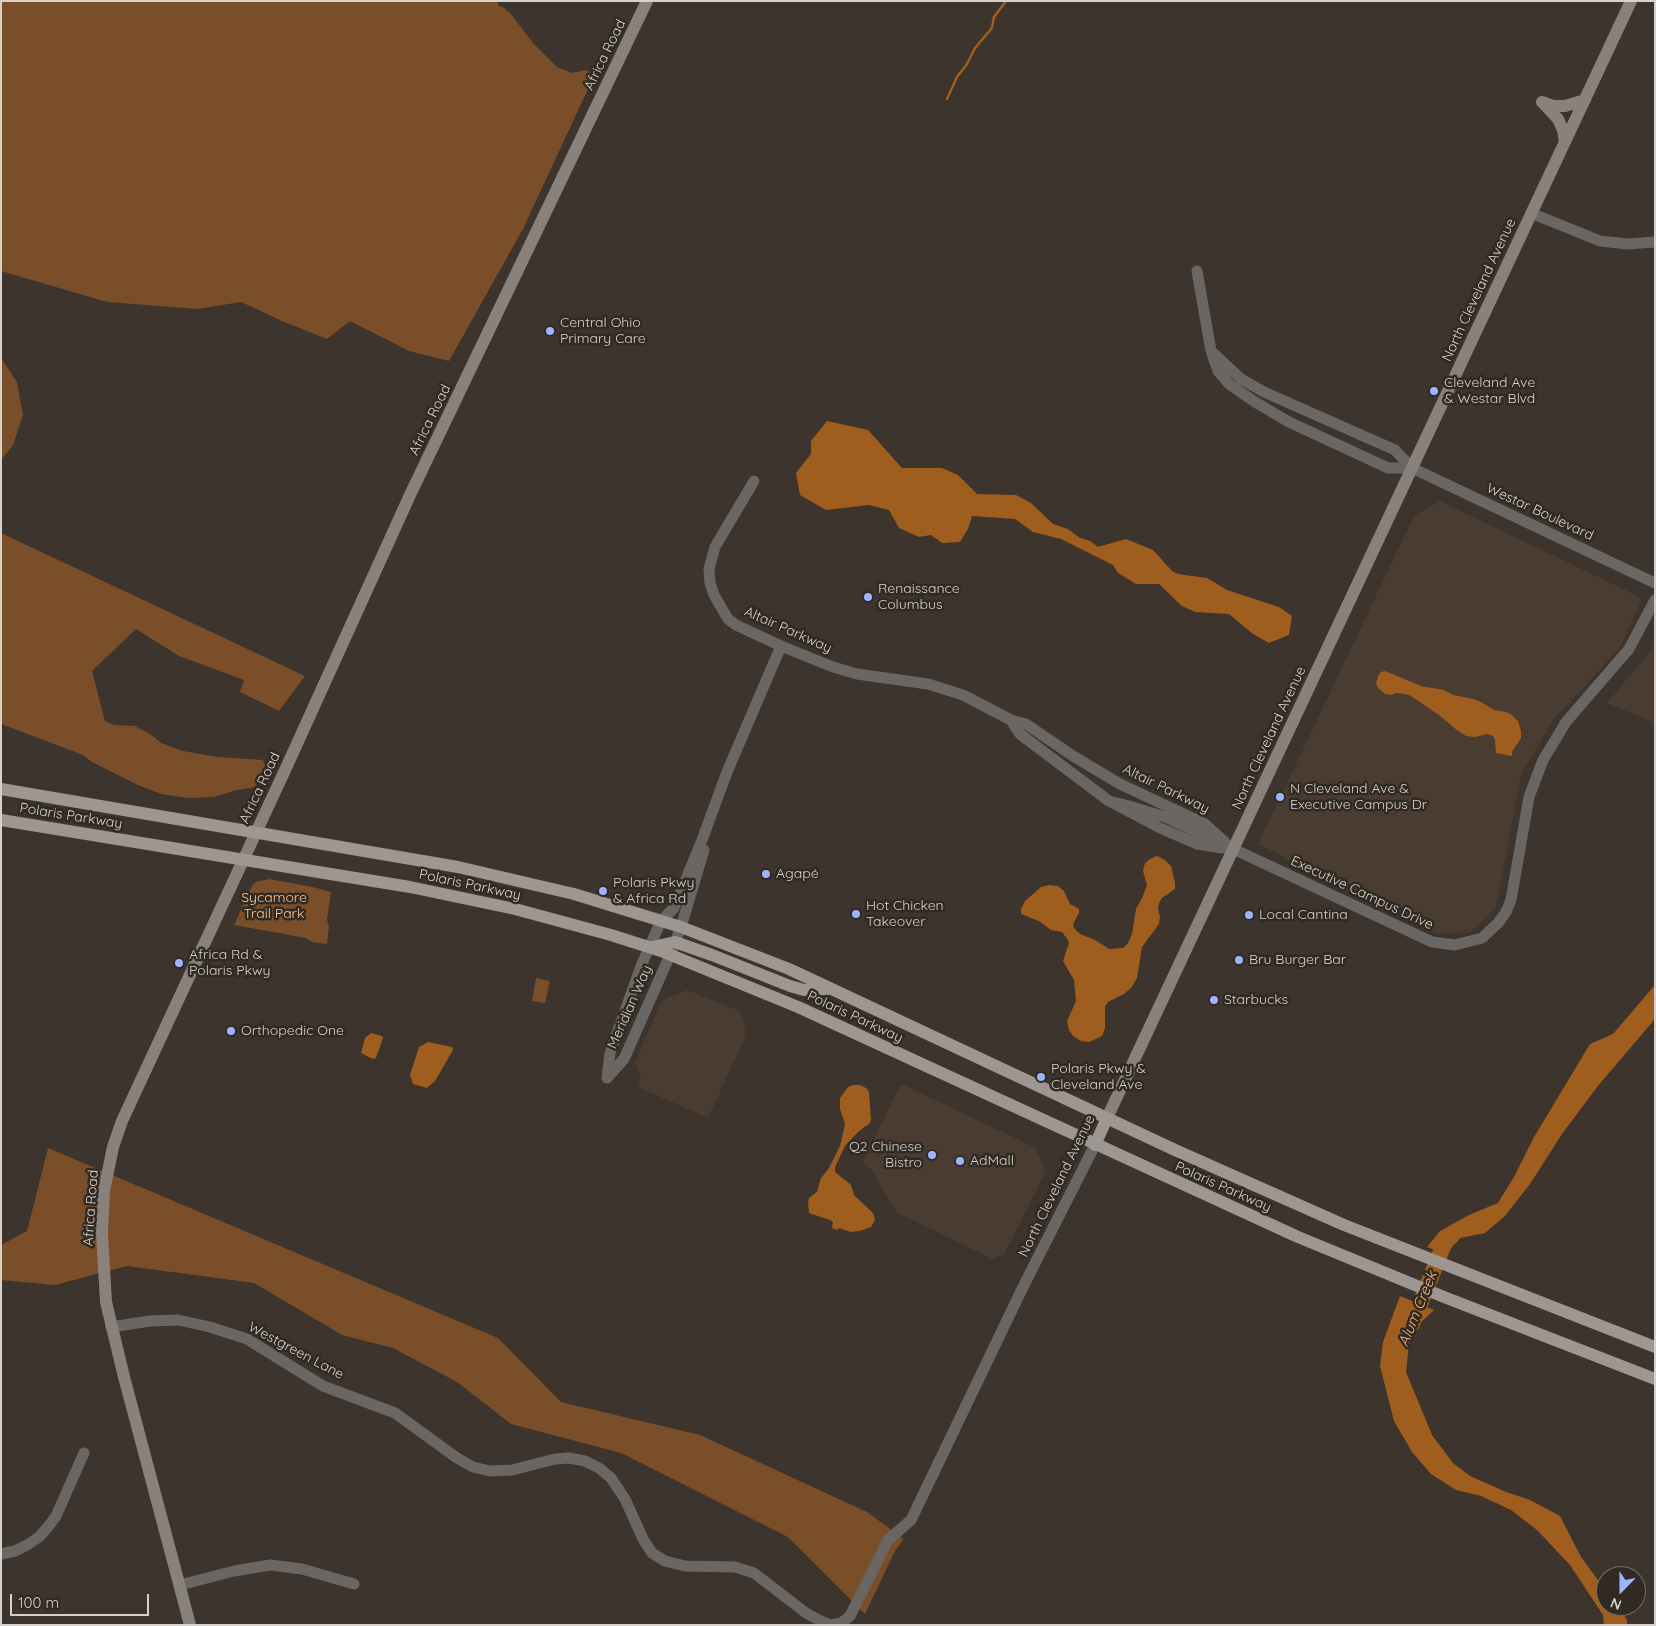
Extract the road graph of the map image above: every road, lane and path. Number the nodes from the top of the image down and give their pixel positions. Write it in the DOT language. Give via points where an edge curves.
graph roads {
  1 [pos="647,1"];
  2 [pos="1631,1"];
  3 [pos="1585,100"];
  4 [pos="1565,142"];
  5 [pos="1531,214"];
  6 [pos="1655,242"];
  7 [pos="1197,271"];
  8 [pos="1211,351"];
  9 [pos="1412,468"];
  10 [pos="754,481"];
  11 [pos="1655,583"];
  12 [pos="1655,600"];
  13 [pos="781,646"];
  14 [pos="1011,720"];
  15 [pos="1,789"];
  16 [pos="710,819"];
  17 [pos="1,820"];
  18 [pos="256,832"];
  19 [pos="1233,850"];
  20 [pos="242,860"];
  21 [pos="661,921"];
  22 [pos="681,927"];
  23 [pos="650,948"];
  24 [pos="673,949"];
  25 [pos="830,989"];
  26 [pos="1107,1118"];
  27 [pos="1095,1145"];
  28 [pos="111,1327"];
  29 [pos="1655,1347"];
  30 [pos="1655,1379"];
  31 [pos="84,1453"];
  32 [pos="926,1485"];
  33 [pos="1,1554"];
  34 [pos="354,1584"];
  35 [pos="180,1585"];
  36 [pos="190,1625"];
  1 -- 18 [label="street, Africa Road" via="410,495"];
  2 -- 3 [label="street, North Cleveland Avenue"];
  3 -- 4 [label="street, North Cleveland Avenue"];
  3 -- 4 [label="street" via="1565,106 1542,102 1558,119"];
  4 -- 5 [label="street, North Cleveland Avenue"];
  5 -- 6 [label="street" via="1600,241"];
  5 -- 9 [label="street, North Cleveland Avenue"];
  7 -- 8 [label="street, Westar Boulevard"];
  8 -- 9 [label="street, Westar Boulevard" via="1241,379 1395,450"];
  8 -- 9 [label="street, Westar Boulevard" via="1218,371 1229,384 1289,422 1388,468"];
  9 -- 11 [label="street, Westar Boulevard"];
  9 -- 19 [label="street, North Cleveland Avenue"];
  10 -- 13 [label="street, Altair Parkway" via="715,547 709,569 710,583 728,618"];
  12 -- 19 [label="street, Executive Campus Drive" via="1629,649 1566,722 1543,760 1529,798 1511,900 1498,923 1482,938 1455,945 1432,942"];
  13 -- 14 [label="street, Altair Parkway" via="857,674 928,684 963,695"];
  13 -- 16 [label="street, Meridian Way" via="726,772"];
  14 -- 19 [label="street, Altair Parkway" via="1026,724 1120,784 1205,824"];
  14 -- 19 [label="street, Altair Parkway" via="1020,734 1109,801 1197,844"];
  15 -- 18 [label="main road, Polaris Parkway"];
  16 -- 21 [label="street, Meridian Way" via="674,908"];
  16 -- 22 [label="street, Meridian Way"];
  17 -- 20 [label="main road, Polaris Parkway"];
  18 -- 20 [label="street, Africa Road"];
  18 -- 21 [label="main road, Polaris Parkway" via="518,880"];
  19 -- 26 [label="street, North Cleveland Avenue"];
  20 -- 23 [label="main road, Polaris Parkway" via="410,887 515,910"];
  20 -- 28 [label="street, Africa Road" via="113,1147 106,1180 102,1233 106,1302"];
  21 -- 22 [label="main road, Polaris Parkway"];
  21 -- 23 [label="street, Meridian Way"];
  22 -- 24 [label="street, Meridian Way"];
  22 -- 25 [label="main road, Polaris Parkway" via="789,969"];
  23 -- 24 [label="main road"];
  23 -- 24 [label="street, Meridian Way" via="610,1052 607,1078 624,1059"];
  24 -- 25 [label="main road" via="712,955 804,990"];
  24 -- 27 [label="main road, Polaris Parkway"];
  25 -- 26 [label="main road, Polaris Parkway"];
  26 -- 27 [label="main road, North Cleveland Avenue"];
  26 -- 29 [label="main road, Polaris Parkway" via="1344,1225"];
  27 -- 30 [label="main road, Polaris Parkway" via="1393,1277"];
  27 -- 32 [label="street, North Cleveland Avenue"];
  28 -- 32 [label="street, Westgreen Lane" via="178,1320 247,1339 323,1386 395,1413 474,1467 490,1471 512,1470 555,1459 585,1461 611,1478 652,1553 665,1561 685,1566 734,1567 754,1573 806,1613 831,1624 841,1623 850,1616 888,1540 911,1520"];
  28 -- 35 [label="street, Africa Road"];
  31 -- 33 [label="street" via="48,1527 27,1545"];
  34 -- 35 [label="street" via="302,1569 270,1565 240,1569"];
  35 -- 36 [label="street, Africa Road"];
}
